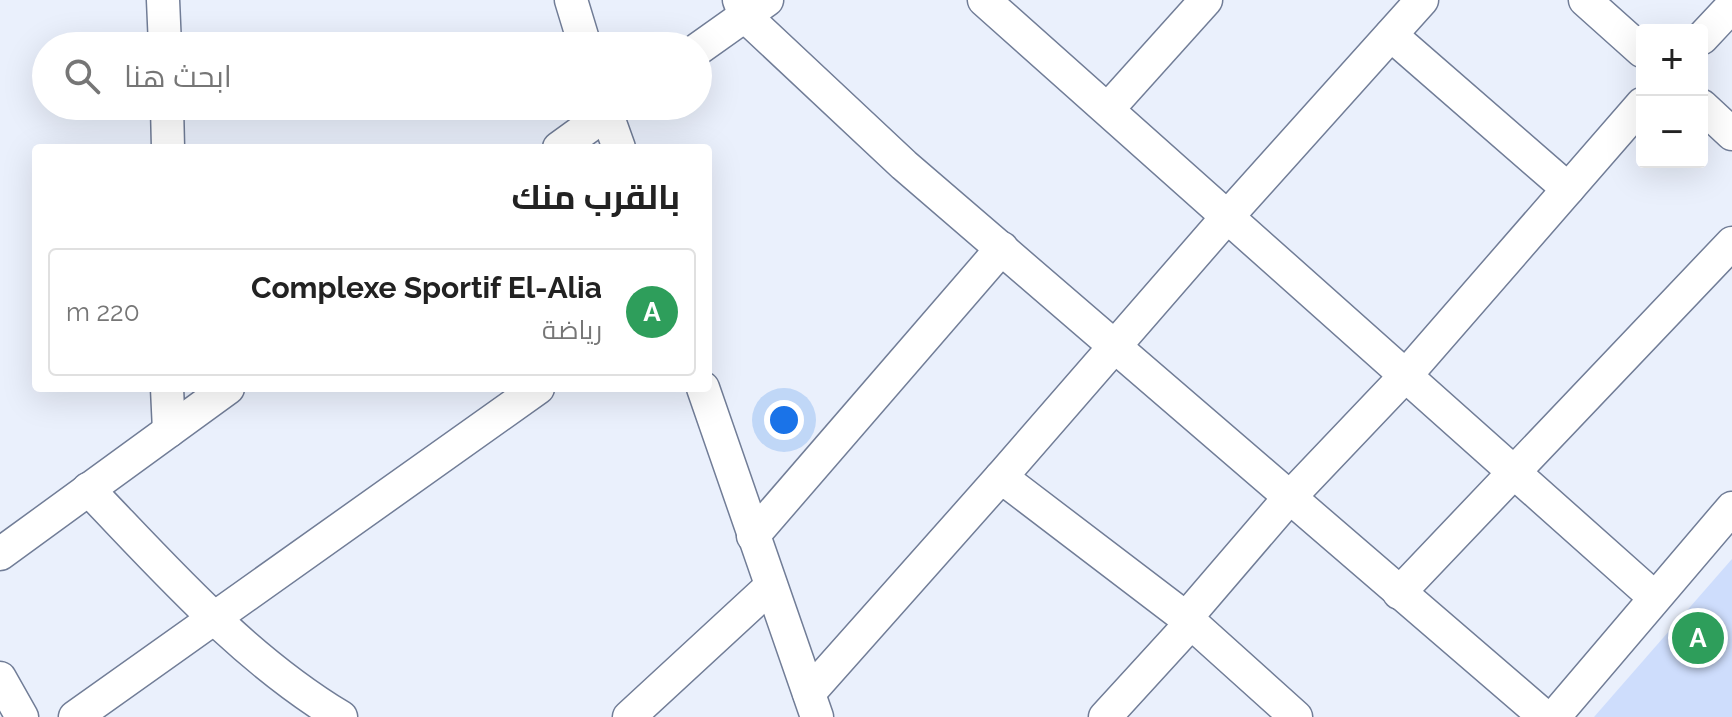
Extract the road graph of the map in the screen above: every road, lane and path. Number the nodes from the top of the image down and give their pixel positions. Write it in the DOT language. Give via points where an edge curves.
graph roads {
  1 [pos="163,0"];
  2 [pos="571,0"];
  3 [pos="984,0"];
  4 [pos="1206,0"];
  5 [pos="1422,0"];
  6 [pos="1585,0"];
  7 [pos="750,5"];
  8 [pos="1732,6"];
  9 [pos="164,32"];
  10 [pos="581,32"];
  11 [pos="1708,32"];
  12 [pos="1391,35"];
  13 [pos="712,37"];
  14 [pos="1636,46"];
  15 [pos="1108,109"];
  16 [pos="1636,111"];
  17 [pos="1708,112"];
  18 [pos="167,120"];
  19 [pos="594,120"];
  20 [pos="612,120"];
  21 [pos="1732,134"];
  22 [pos="168,144"];
  23 [pos="564,144"];
  24 [pos="618,144"];
  25 [pos="1568,189"];
  26 [pos="1228,216"];
  27 [pos="1732,243"];
  28 [pos="1002,248"];
  29 [pos="1114,347"];
  30 [pos="1407,374"];
  31 [pos="167,392"];
  32 [pos="223,392"];
  33 [pos="532,392"];
  34 [pos="704,392"];
  35 [pos="169,431"];
  36 [pos="1516,471"];
  37 [pos="1001,477"];
  38 [pos="88,489"];
  39 [pos="1289,498"];
  40 [pos="1732,508"];
  41 [pos="753,536"];
  42 [pos="0,554"];
  43 [pos="771,586"];
  44 [pos="1399,593"];
  45 [pos="1654,597"];
  46 [pos="213,619"];
  47 [pos="1189,620"];
  48 [pos="0,678"];
  49 [pos="813,705"];
  50 [pos="22,717"];
  51 [pos="75,717"];
  52 [pos="341,717"];
  53 [pos="629,717"];
  54 [pos="1105,717"];
  55 [pos="1296,717"];
  56 [pos="1545,717"];
  57 [pos="1554,717"];
  1 -- 9 [label="street"];
  2 -- 10 [label="street"];
  3 -- 15 [label="street"];
  4 -- 15 [label="street"];
  5 -- 12 [label="street"];
  6 -- 14 [label="street"];
  7 -- 13 [label="street"];
  7 -- 28 [label="street" via="904,165"];
  8 -- 11 [label="street"];
  12 -- 25 [label="street"];
  12 -- 26 [label="street"];
  15 -- 26 [label="street"];
  16 -- 25 [label="street"];
  17 -- 21 [label="street"];
  18 -- 22 [label="street"];
  19 -- 23 [label="street"];
  20 -- 24 [label="street"];
  25 -- 30 [label="street"];
  26 -- 29 [label="street"];
  26 -- 30 [label="street"];
  27 -- 36 [label="street"];
  28 -- 29 [label="street"];
  28 -- 41 [label="street"];
  29 -- 37 [label="street"];
  29 -- 39 [label="street"];
  30 -- 36 [label="street"];
  30 -- 39 [label="street"];
  31 -- 35 [label="street"];
  32 -- 35 [label="street"];
  33 -- 46 [label="street"];
  34 -- 41 [label="street"];
  35 -- 38 [label="street"];
  36 -- 44 [label="street"];
  36 -- 45 [label="street"];
  37 -- 47 [label="street"];
  37 -- 49 [label="street"];
  38 -- 42 [label="street"];
  38 -- 46 [label="street"];
  39 -- 44 [label="street"];
  39 -- 47 [label="street"];
  40 -- 45 [label="street"];
  41 -- 43 [label="street"];
  43 -- 49 [label="street"];
  43 -- 53 [label="street"];
  44 -- 56 [label="street"];
  45 -- 57 [label="street"];
  46 -- 51 [label="street"];
  46 -- 52 [label="street"];
  47 -- 54 [label="street"];
  47 -- 55 [label="street"];
  48 -- 50 [label="street"];
}
